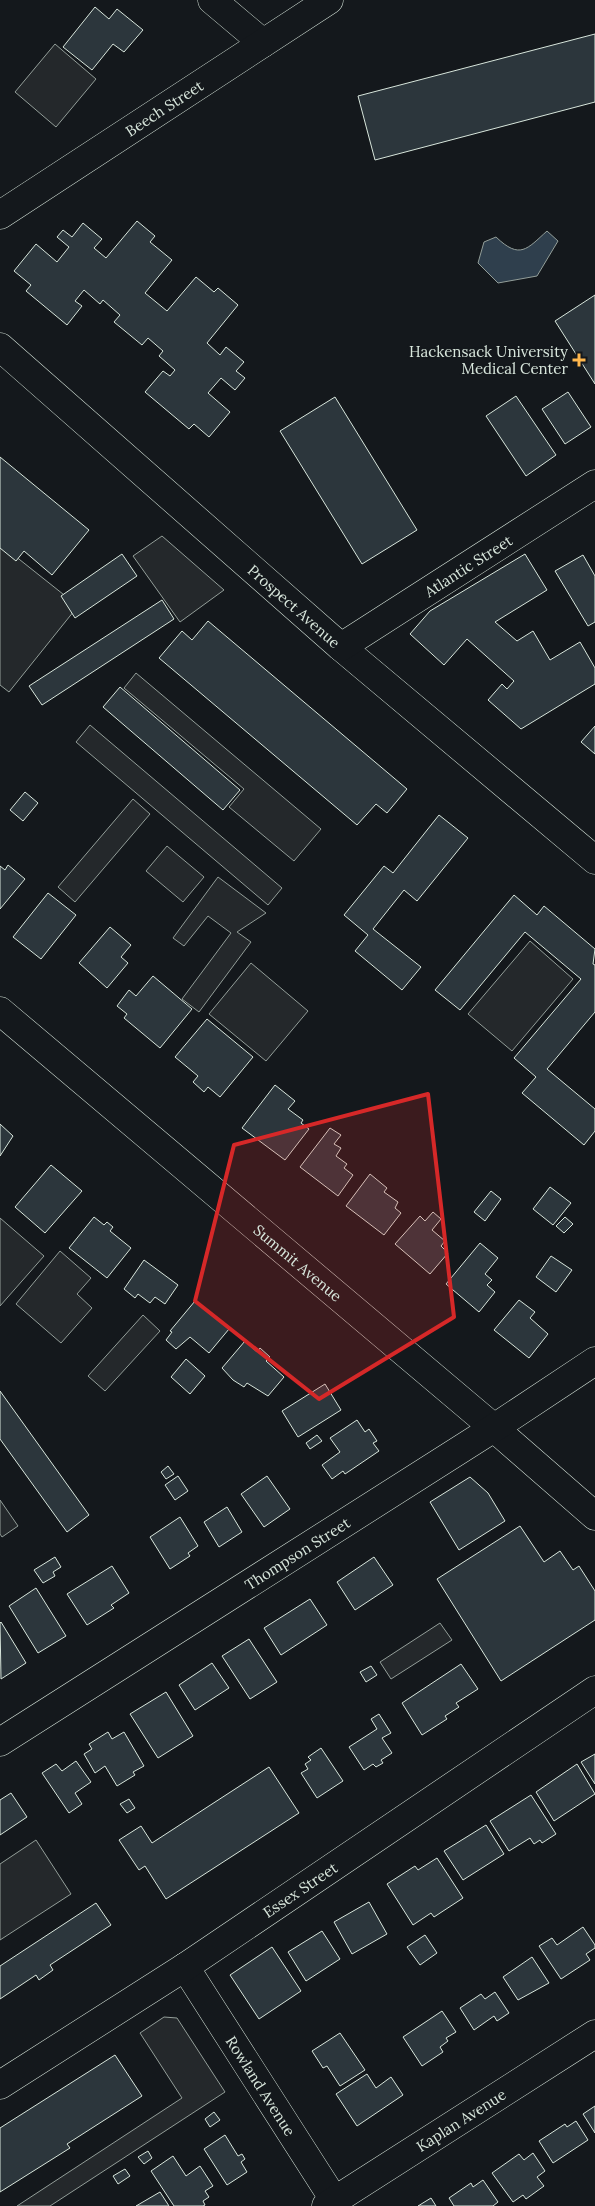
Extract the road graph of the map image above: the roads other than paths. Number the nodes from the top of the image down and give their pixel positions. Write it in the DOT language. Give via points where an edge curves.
graph roads {
  1 [pos="212,0"];
  2 [pos="330,0"];
  3 [pos="263,43"];
  4 [pos="0,215"];
  5 [pos="0,347"];
  6 [pos="595,484"];
  7 [pos="341,647"];
  8 [pos="595,860"];
  9 [pos="0,1011"];
  10 [pos="595,1362"];
  11 [pos="494,1428"];
  12 [pos="595,1516"];
  13 [pos="595,1690"];
  14 [pos="0,1742"];
  15 [pos="185,1967"];
  16 [pos="595,2034"];
  17 [pos="0,2084"];
  18 [pos="333,2204"];
  1 -- 3 [label="street"];
  2 -- 3 [label="street, Beech Street"];
  3 -- 4 [label="street, Beech Street"];
  5 -- 7 [label="street, Prospect Avenue"];
  6 -- 7 [label="street, Atlantic Street"];
  7 -- 8 [label="street, Prospect Avenue"];
  9 -- 11 [label="street, Summit Avenue"];
  10 -- 11 [label="street, Thompson Street"];
  11 -- 12 [label="street, Summit Avenue"];
  11 -- 14 [label="street, Thompson Street"];
  13 -- 15 [label="street, Essex Street"];
  15 -- 17 [label="street, Essex Street"];
  15 -- 18 [label="street, Rowland Avenue"];
  16 -- 18 [label="street, Kaplan Avenue"];
}
